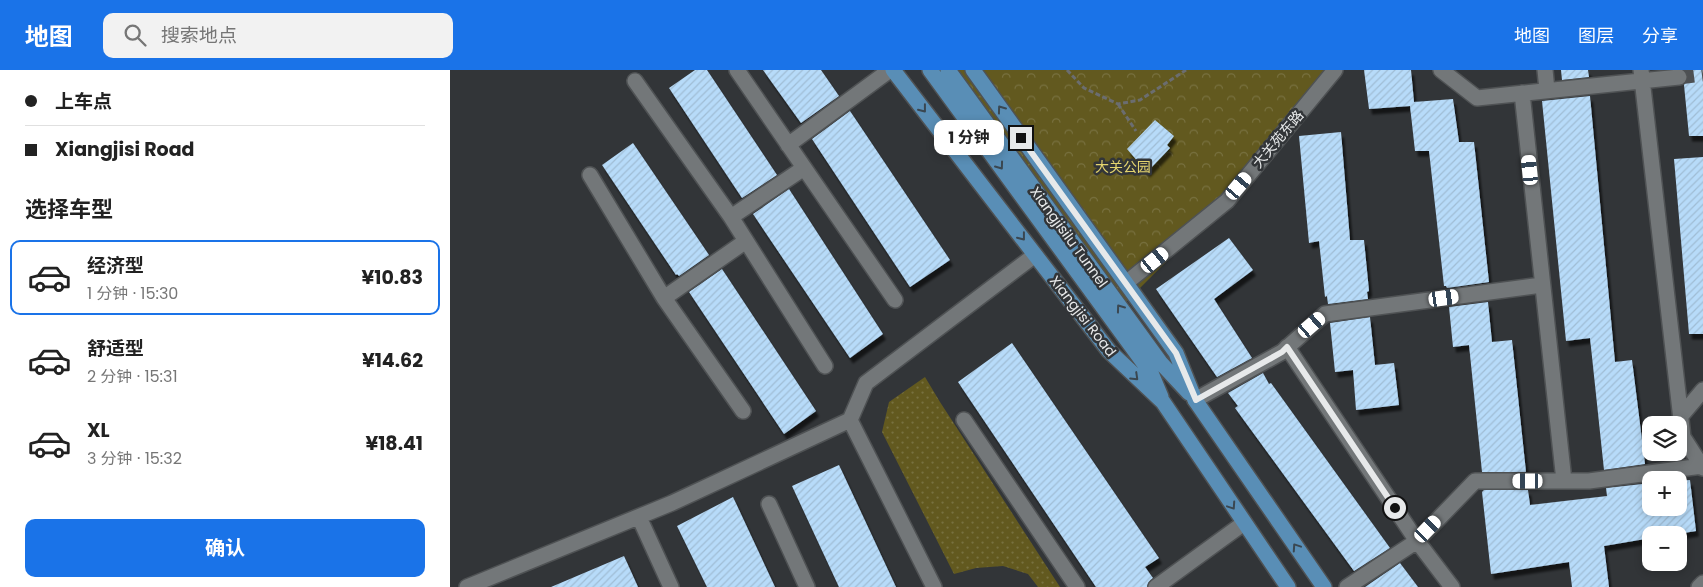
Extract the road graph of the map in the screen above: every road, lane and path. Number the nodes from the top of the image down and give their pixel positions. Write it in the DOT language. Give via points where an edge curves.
graph roads {
  1 [pos="737,70"];
  2 [pos="892,70"];
  3 [pos="930,70"];
  4 [pos="948,70"];
  5 [pos="973,70"];
  6 [pos="1067,70"];
  7 [pos="1186,70"];
  8 [pos="1335,70"];
  9 [pos="1441,70"];
  10 [pos="1545,70"];
  11 [pos="1641,75"];
  12 [pos="1679,77"];
  13 [pos="635,81"];
  14 [pos="1547,90"];
  15 [pos="1522,93"];
  16 [pos="1118,104"];
  17 [pos="1136,130"];
  18 [pos="788,145"];
  19 [pos="804,168"];
  20 [pos="590,175"];
  21 [pos="731,217"];
  22 [pos="746,241"];
  23 [pos="1035,255"];
  24 [pos="1126,283"];
  25 [pos="1542,285"];
  26 [pos="664,298"];
  27 [pos="895,300"];
  28 [pos="1287,347"];
  29 [pos="825,366"];
  30 [pos="1703,390"];
  31 [pos="1196,400"];
  32 [pos="1163,402"];
  33 [pos="743,411"];
  34 [pos="1681,416"];
  35 [pos="850,420"];
  36 [pos="964,420"];
  37 [pos="1687,443"];
  38 [pos="1702,467"];
  39 [pos="1564,481"];
  40 [pos="769,504"];
  41 [pos="639,517"];
  42 [pos="1244,523"];
  43 [pos="1417,541"];
  44 [pos="1703,583"];
  45 [pos="467,587"];
  46 [pos="671,587"];
  47 [pos="807,587"];
  48 [pos="934,587"];
  49 [pos="1077,587"];
  50 [pos="1156,587"];
  51 [pos="1288,587"];
  52 [pos="1324,587"];
  53 [pos="1347,587"];
  54 [pos="1452,587"];
  55 [pos="1699,587"];
  1 -- 18 [label="street"];
  2 -- 18 [label="street"];
  2 -- 23 [label="main road, Xiangjisi Road, one-way"];
  3 -- 32 [label="main road, Xiangjisilu Tunnel, one-way" via="1151,373"];
  31 -- 4 [label="main road, Xiangjisilu Tunnel, one-way" via="1160,362"];
  24 -- 5 [label="main road, one-way"];
  6 -- 16 [label="path" via="1084,88"];
  7 -- 16 [label="path" via="1140,100"];
  8 -- 24 [label="street, 大关苑东路" via="1227,201"];
  9 -- 15 [label="street" via="1477,98"];
  10 -- 14 [label="street"];
  11 -- 12 [label="street"];
  11 -- 14 [label="street"];
  11 -- 34 [label="street"];
  13 -- 21 [label="street"];
  14 -- 15 [label="street"];
  15 -- 25 [label="street"];
  16 -- 17 [label="path"];
  18 -- 19 [label="street"];
  19 -- 21 [label="street"];
  19 -- 27 [label="street"];
  20 -- 26 [label="street"];
  21 -- 22 [label="street"];
  22 -- 26 [label="street"];
  22 -- 29 [label="street"];
  23 -- 32 [label="main road, Xiangjisi Road, one-way" via="1109,351"];
  23 -- 35 [label="street" via="866,383"];
  24 -- 31 [label="main road" via="1176,353"];
  25 -- 28 [label="street" via="1325,314"];
  25 -- 39 [label="street"];
  26 -- 33 [label="street"];
  28 -- 31 [label="street"];
  28 -- 43 [label="street"];
  30 -- 34 [label="street"];
  52 -- 31 [label="main road, one-way"];
  32 -- 42 [label="main road, Xiangjisi Road, one-way"];
  35 -- 41 [label="street"];
  35 -- 48 [label="street"];
  36 -- 49 [label="street"];
  37 -- 38 [label="street"];
  38 -- 39 [label="street" via="1589,481"];
  39 -- 43 [label="street" via="1475,481"];
  40 -- 47 [label="street"];
  41 -- 45 [label="street"];
  41 -- 46 [label="street"];
  42 -- 50 [label="street"];
  42 -- 51 [label="main road, Xiangjisi Road"];
  43 -- 53 [label="street"];
  43 -- 54 [label="street"];
  44 -- 55 [label="street"];
}
